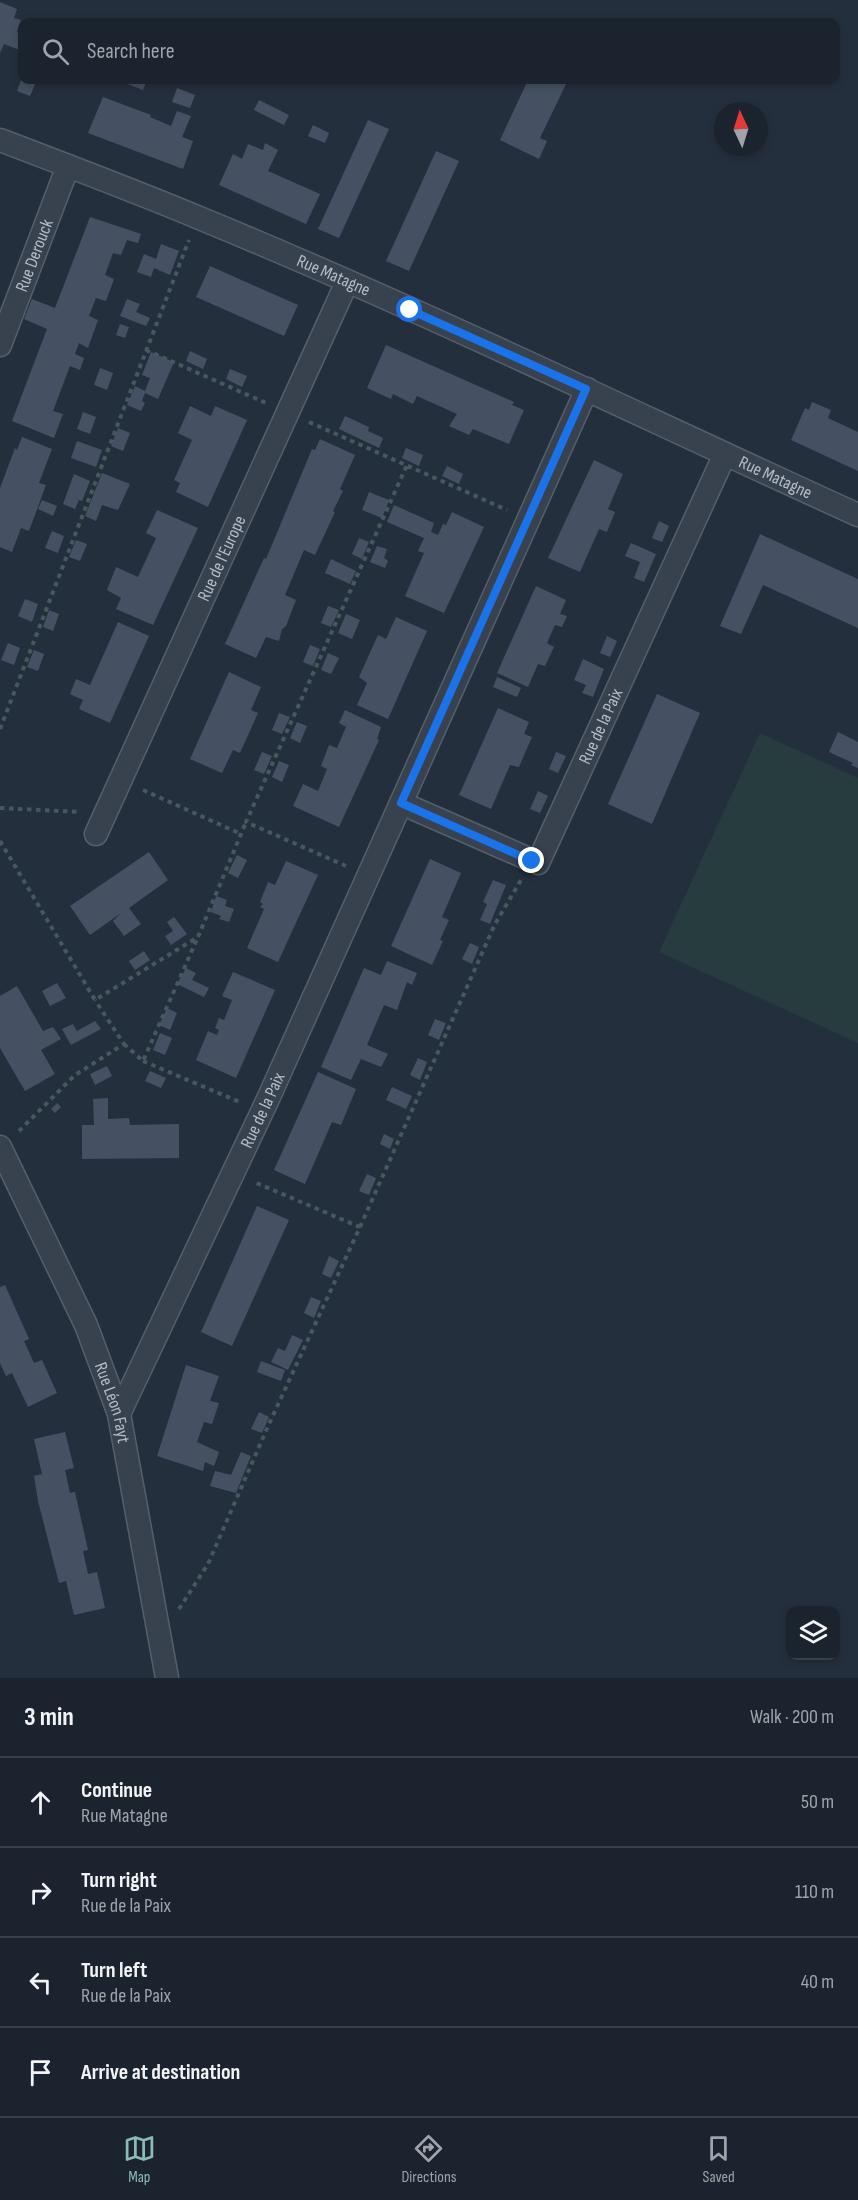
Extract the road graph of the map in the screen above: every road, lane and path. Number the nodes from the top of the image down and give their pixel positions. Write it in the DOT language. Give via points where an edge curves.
graph roads {
  1 [pos="0,140"];
  2 [pos="68,166"];
  3 [pos="197,217"];
  4 [pos="347,282"];
  5 [pos="0,345"];
  6 [pos="146,350"];
  7 [pos="586,389"];
  8 [pos="288,412"];
  9 [pos="724,454"];
  10 [pos="407,465"];
  11 [pos="858,515"];
  12 [pos="528,520"];
  13 [pos="0,729"];
  14 [pos="120,780"];
  15 [pos="401,803"];
  16 [pos="0,808"];
  17 [pos="105,814"];
  18 [pos="246,822"];
  19 [pos="96,834"];
  20 [pos="241,834"];
  21 [pos="0,841"];
  22 [pos="532,861"];
  23 [pos="368,876"];
  24 [pos="198,937"];
  25 [pos="95,1000"];
  26 [pos="124,1044"];
  27 [pos="143,1060"];
  28 [pos="262,1112"];
  29 [pos="0,1148"];
  30 [pos="233,1172"];
  31 [pos="360,1227"];
  32 [pos="119,1414"];
  33 [pos="160,1638"];
  34 [pos="167,1678"];
  1 -- 2 [label="street, Rue Matagne"];
  2 -- 3 [label="street, Rue Matagne"];
  2 -- 5 [label="street, Rue Derouck"];
  3 -- 4 [label="street, Rue Matagne"];
  3 -- 6 [label="path"];
  4 -- 7 [label="street, Rue Matagne"];
  4 -- 8 [label="street, Rue de l'Europe"];
  6 -- 8 [label="path"];
  6 -- 13 [label="path"];
  7 -- 9 [label="street, Rue Matagne"];
  7 -- 12 [label="street, Rue de la Paix"];
  8 -- 10 [label="path"];
  8 -- 14 [label="street, Rue de l'Europe"];
  9 -- 11 [label="street, Rue Matagne"];
  9 -- 22 [label="street, Rue de la Paix" via="538,864"];
  10 -- 12 [label="path"];
  10 -- 18 [label="path"];
  12 -- 15 [label="street, Rue de la Paix"];
  14 -- 17 [label="street, Rue de l'Europe"];
  14 -- 20 [label="path"];
  15 -- 22 [label="street"];
  15 -- 23 [label="street, Rue de la Paix"];
  16 -- 17 [label="path"];
  17 -- 19 [label="street, Rue de l'Europe"];
  18 -- 20 [label="path"];
  18 -- 23 [label="path"];
  20 -- 24 [label="path"];
  21 -- 25 [label="path"];
  22 -- 31 [label="path" via="495,924"];
  23 -- 28 [label="street, Rue de la Paix"];
  24 -- 25 [label="path"];
  24 -- 27 [label="path"];
  25 -- 26 [label="path"];
  26 -- 27 [label="path"];
  26 -- 29 [label="path" via="75,1075"];
  27 -- 28 [label="path"];
  28 -- 30 [label="street, Rue de la Paix"];
  29 -- 32 [label="street, Rue Léon Fayt" via="86,1325"];
  30 -- 31 [label="path"];
  30 -- 32 [label="street, Rue de la Paix"];
  31 -- 33 [label="path" via="208,1564"];
  32 -- 33 [label="street, Rue Léon Fayt"];
  33 -- 34 [label="street, Rue Léon Fayt"];
}
